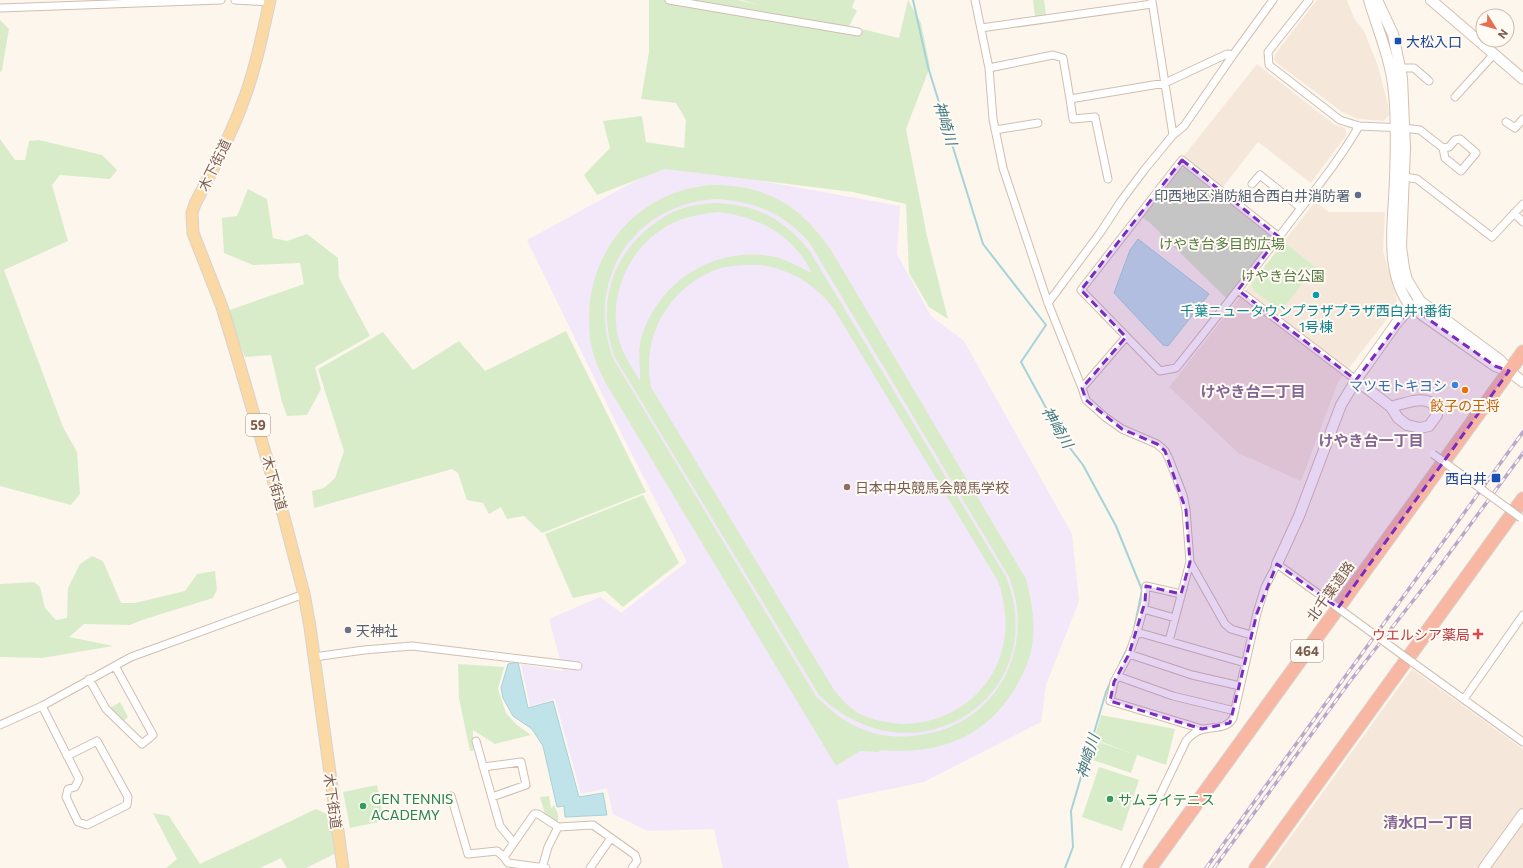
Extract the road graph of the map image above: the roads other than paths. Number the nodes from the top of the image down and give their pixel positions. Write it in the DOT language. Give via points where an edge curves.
graph roads {
  1 [pos="221,0"];
  2 [pos="235,0"];
  3 [pos="669,0"];
  4 [pos="975,0"];
  5 [pos="1273,0"];
  6 [pos="1309,0"];
  7 [pos="1369,0"];
  8 [pos="1377,0"];
  9 [pos="1430,0"];
  10 [pos="270,1"];
  11 [pos="1152,2"];
  12 [pos="0,8"];
  13 [pos="981,28"];
  14 [pos="858,32"];
  15 [pos="1494,54"];
  16 [pos="1233,55"];
  17 [pos="989,68"];
  18 [pos="1400,68"];
  19 [pos="1523,79"];
  20 [pos="1429,80"];
  21 [pos="1165,83"];
  22 [pos="1455,97"];
  23 [pos="1070,99"];
  24 [pos="1523,119"];
  25 [pos="1506,122"];
  26 [pos="1038,124"];
  27 [pos="1359,126"];
  28 [pos="1400,128"];
  29 [pos="995,130"];
  30 [pos="1173,135"];
  31 [pos="1443,148"];
  32 [pos="1404,177"];
  33 [pos="1108,179"];
  34 [pos="1252,184"];
  35 [pos="1523,204"];
  36 [pos="1301,208"];
  37 [pos="1514,213"];
  38 [pos="1523,222"];
  39 [pos="1279,237"];
  40 [pos="1238,290"];
  41 [pos="1420,302"];
  42 [pos="1048,303"];
  43 [pos="1410,308"];
  44 [pos="1126,337"];
  45 [pos="1523,352"];
  46 [pos="1511,373"];
  47 [pos="1356,380"];
  48 [pos="1523,382"];
  49 [pos="1082,388"];
  50 [pos="1391,407"];
  51 [pos="1433,454"];
  52 [pos="1523,500"];
  53 [pos="1522,519"];
  54 [pos="1190,562"];
  55 [pos="1277,564"];
  56 [pos="304,594"];
  57 [pos="1181,594"];
  58 [pos="1144,609"];
  59 [pos="1523,615"];
  60 [pos="1175,618"];
  61 [pos="1137,632"];
  62 [pos="1251,635"];
  63 [pos="1169,641"];
  64 [pos="1129,654"];
  65 [pos="314,657"];
  66 [pos="1245,663"];
  67 [pos="115,666"];
  68 [pos="578,666"];
  69 [pos="1117,676"];
  70 [pos="89,679"];
  71 [pos="1240,686"];
  72 [pos="1464,699"];
  73 [pos="42,706"];
  74 [pos="1235,711"];
  75 [pos="0,725"];
  76 [pos="1202,729"];
  77 [pos="476,741"];
  78 [pos="1523,742"];
  79 [pos="67,756"];
  80 [pos="483,767"];
  81 [pos="451,796"];
  82 [pos="492,797"];
  83 [pos="1523,814"];
  84 [pos="558,827"];
  85 [pos="611,838"];
  86 [pos="514,843"];
  87 [pos="504,857"];
  88 [pos="343,868"];
  89 [pos="544,868"];
  90 [pos="590,868"];
  91 [pos="632,868"];
  92 [pos="1126,868"];
  93 [pos="1150,868"];
  94 [pos="1256,868"];
  95 [pos="1484,868"];
  1 -- 12 [label="street"];
  2 -- 10 [label="street"];
  3 -- 14 [label="street"];
  4 -- 13 [label="street"];
  5 -- 16 [label="street"];
  6 -- 27 [label="street" via="1268,52 1269,65 1340,120"];
  7 -- 28 [label="street" via="1392,73 1395,109"];
  8 -- 18 [label="street" via="1393,34"];
  9 -- 15 [label="street"];
  10 -- 56 [label="main road, 木下街道 / 59" via="258,54 242,105 195,204 191,223 236,352"];
  11 -- 13 [label="street"];
  11 -- 21 [label="street"];
  13 -- 17 [label="street"];
  15 -- 19 [label="street"];
  15 -- 22 [label="street"];
  16 -- 21 [label="street" via="1227,54"];
  16 -- 30 [label="street" via="1184,126"];
  17 -- 23 [label="street" via="1053,55 1063,58"];
  17 -- 29 [label="street"];
  18 -- 20 [label="street" via="1414,68"];
  18 -- 28 [label="street"];
  21 -- 23 [label="street"];
  21 -- 30 [label="street"];
  23 -- 33 [label="street" via="1072,119 1095,117"];
  24 -- 25 [label="street" via="1515,128"];
  26 -- 29 [label="street"];
  27 -- 28 [label="street"];
  27 -- 36 [label="street" via="1344,152"];
  28 -- 31 [label="street" via="1420,130"];
  28 -- 32 [label="street" via="1405,148"];
  28 -- 43 [label="street" via="1396,146 1393,257 1399,285"];
  29 -- 42 [label="street" via="1003,168"];
  30 -- 42 [label="street" via="1125,196"];
  31 -- 31 [label="street" via="1460,139 1476,153 1461,171 1445,158"];
  32 -- 37 [label="street" via="1417,179 1492,237"];
  32 -- 41 [label="street" via="1402,256 1408,280"];
  34 -- 36 [label="street" via="1260,175"];
  35 -- 37 [label="street"];
  36 -- 39 [label="street"];
  37 -- 38 [label="street"];
  39 -- 40 [label="street"];
  39 -- 44 [label="street" via="1182,160 1081,290"];
  40 -- 44 [label="street" via="1176,368 1160,371"];
  40 -- 47 [label="street"];
  41 -- 43 [label="street"];
  41 -- 46 [label="street" via="1500,360"];
  42 -- 49 [label="street"];
  43 -- 46 [label="street" via="1495,366"];
  43 -- 47 [label="street"];
  44 -- 49 [label="street"];
  45 -- 46 [label="highway, 北千葉道路 / 464"];
  46 -- 48 [label="street"];
  46 -- 93 [label="highway, 北千葉道路 / 464"];
  47 -- 50 [label="street"];
  47 -- 55 [label="street" via="1341,405 1299,516"];
  49 -- 54 [label="street" via="1086,400 1105,418 1122,429 1157,444 1170,459 1185,502"];
  51 -- 53 [label="street, bridge"];
  52 -- 94 [label="highway"];
  54 -- 57 [label="street"];
  54 -- 62 [label="street" via="1225,624 1231,630"];
  55 -- 62 [label="street" via="1265,587"];
  55 -- 72 [label="street, bridge"];
  56 -- 65 [label="main road, 木下街道 / 59"];
  56 -- 67 [label="street" via="131,657"];
  57 -- 58 [label="street" via="1146,586"];
  57 -- 60 [label="street"];
  58 -- 60 [label="street"];
  58 -- 61 [label="street"];
  59 -- 72 [label="street"];
  60 -- 63 [label="street"];
  61 -- 63 [label="street"];
  61 -- 64 [label="street"];
  62 -- 66 [label="street"];
  63 -- 66 [label="street"];
  64 -- 69 [label="street"];
  64 -- 71 [label="street" via="1192,675"];
  65 -- 68 [label="street" via="412,646"];
  65 -- 88 [label="main road, 木下街道 / 59"];
  66 -- 71 [label="street"];
  67 -- 70 [label="street"];
  67 -- 70 [label="street" via="154,735 142,744 106,709"];
  69 -- 74 [label="street" via="1173,696"];
  69 -- 76 [label="street" via="1110,702"];
  70 -- 73 [label="street"];
  71 -- 74 [label="street"];
  72 -- 78 [label="street"];
  73 -- 75 [label="street"];
  73 -- 79 [label="street"];
  74 -- 76 [label="street" via="1230,723 1225,726"];
  76 -- 92 [label="street" via="1186,741"];
  77 -- 80 [label="street"];
  79 -- 79 [label="street" via="79,779 75,786 68,789 66,798 78,822 87,825 127,805 128,796 97,741"];
  80 -- 82 [label="street"];
  80 -- 82 [label="street" via="521,762 526,785"];
  81 -- 87 [label="street" via="468,854 496,852"];
  82 -- 86 [label="street" via="500,826"];
  83 -- 95 [label="street"];
  84 -- 85 [label="street" via="593,825"];
  84 -- 86 [label="street" via="534,814"];
  84 -- 89 [label="street" via="548,847"];
  85 -- 90 [label="street"];
  85 -- 91 [label="street" via="635,855 637,860"];
  86 -- 87 [label="street"];
  87 -- 89 [label="street" via="508,863"];
}
